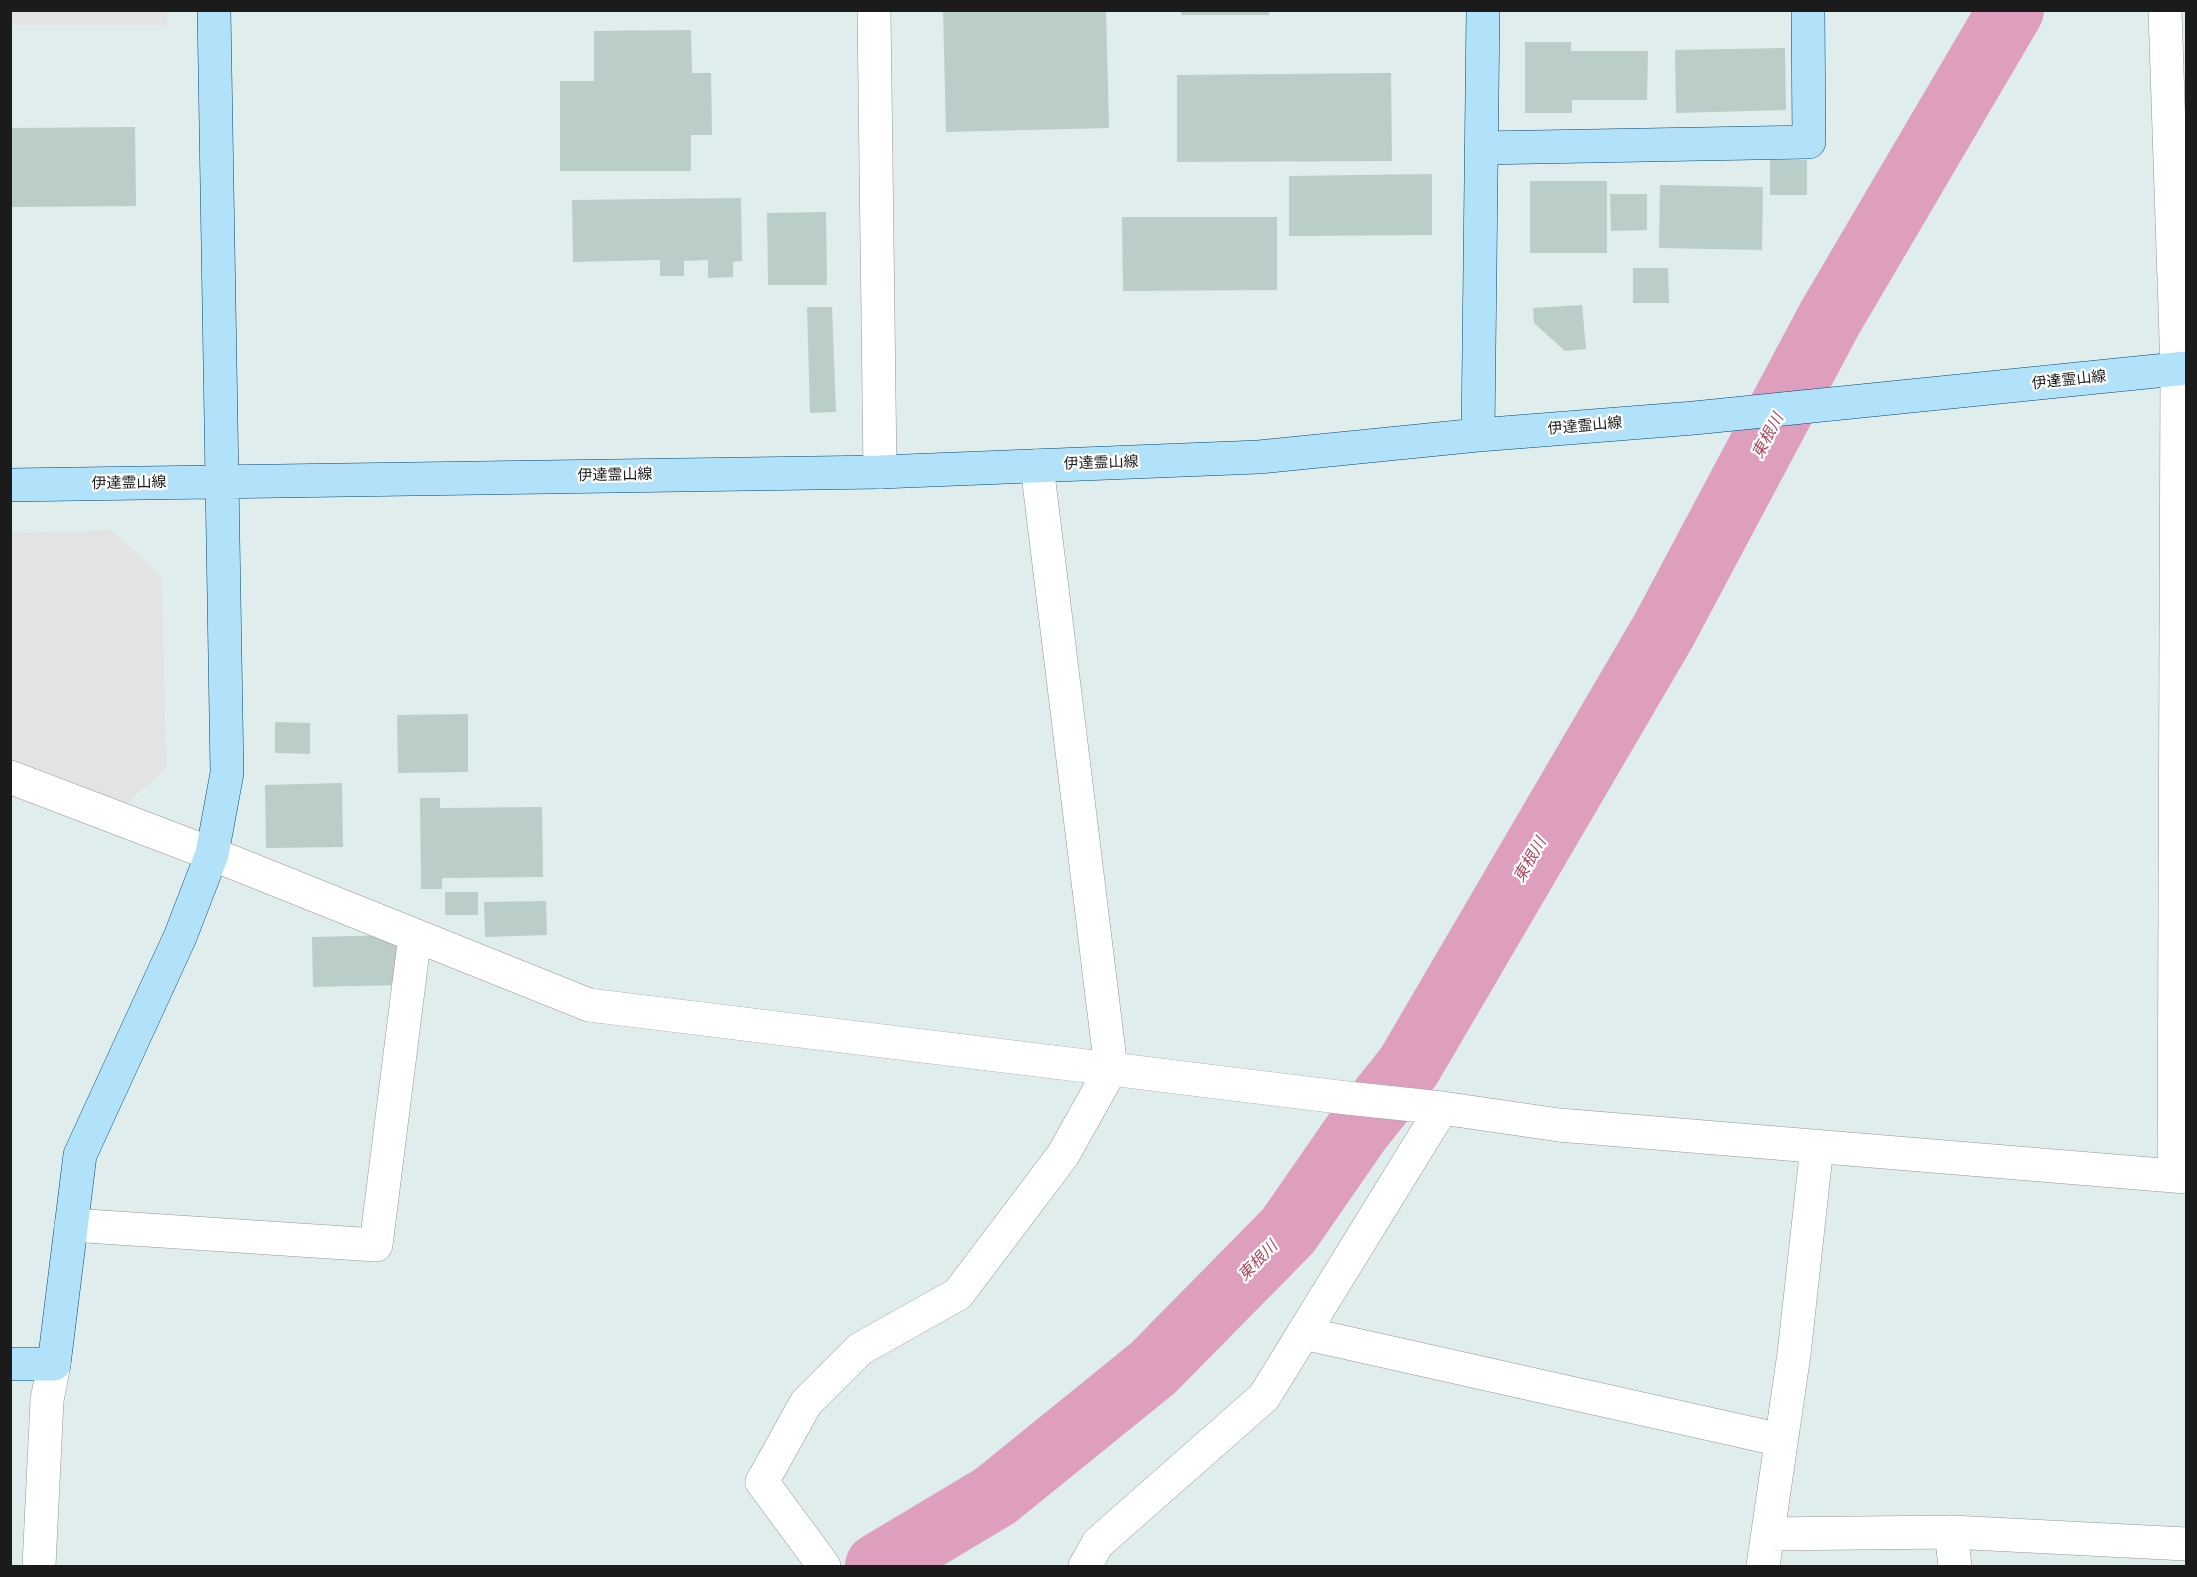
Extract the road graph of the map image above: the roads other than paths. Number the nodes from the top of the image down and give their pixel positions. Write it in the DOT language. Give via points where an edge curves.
graph roads {
  1 [pos="214,10"];
  2 [pos="874,10"];
  3 [pos="1483,10"];
  4 [pos="1808,10"];
  5 [pos="2165,10"];
  6 [pos="2178,143"];
  7 [pos="1481,148"];
  8 [pos="2182,369"];
  9 [pos="1478,435"];
  10 [pos="1037,465"];
  11 [pos="880,472"];
  12 [pos="221,481"];
  13 [pos="10,485"];
  14 [pos="10,777"];
  15 [pos="212,854"];
  16 [pos="415,935"];
  17 [pos="1111,1069"];
  18 [pos="1442,1107"];
  19 [pos="1817,1146"];
  20 [pos="2180,1176"];
  21 [pos="71,1225"];
  22 [pos="1303,1333"];
  23 [pos="10,1364"];
  24 [pos="54,1364"];
  25 [pos="1781,1440"];
  26 [pos="1952,1532"];
  27 [pos="1768,1534"];
  28 [pos="2187,1544"];
  29 [pos="39,1566"];
  30 [pos="824,1566"];
  31 [pos="1085,1566"];
  32 [pos="1763,1566"];
  33 [pos="1955,1566"];
  1 -- 12 [label="street"];
  2 -- 11 [label="street"];
  3 -- 7 [label="street"];
  4 -- 7 [label="street" via="1809,142"];
  5 -- 6 [label="street"];
  6 -- 8 [label="street"];
  7 -- 9 [label="street"];
  8 -- 9 [label="street, 伊達霊山線" via="1694,418"];
  8 -- 20 [label="street"];
  9 -- 10 [label="street, 伊達霊山線" via="1258,457"];
  10 -- 11 [label="street, 伊達霊山線"];
  10 -- 17 [label="street"];
  11 -- 12 [label="street, 伊達霊山線"];
  12 -- 13 [label="street, 伊達霊山線"];
  12 -- 15 [label="street" via="227,773"];
  14 -- 15 [label="street"];
  15 -- 16 [label="street"];
  15 -- 21 [label="street" via="180,937 80,1155"];
  16 -- 17 [label="street" via="589,1005"];
  16 -- 21 [label="street" via="376,1245"];
  17 -- 18 [label="street"];
  17 -- 30 [label="street" via="1063,1155 958,1294 860,1349 806,1403 762,1482"];
  18 -- 19 [label="street" via="1559,1125"];
  18 -- 22 [label="street"];
  19 -- 20 [label="street"];
  19 -- 25 [label="street"];
  21 -- 24 [label="street"];
  22 -- 25 [label="street"];
  22 -- 31 [label="street" via="1264,1397 1098,1543"];
  23 -- 24 [label="street"];
  24 -- 29 [label="street" via="47,1400"];
  25 -- 27 [label="street"];
  26 -- 27 [label="street"];
  26 -- 28 [label="street"];
  26 -- 33 [label="street"];
  27 -- 32 [label="street"];
}
